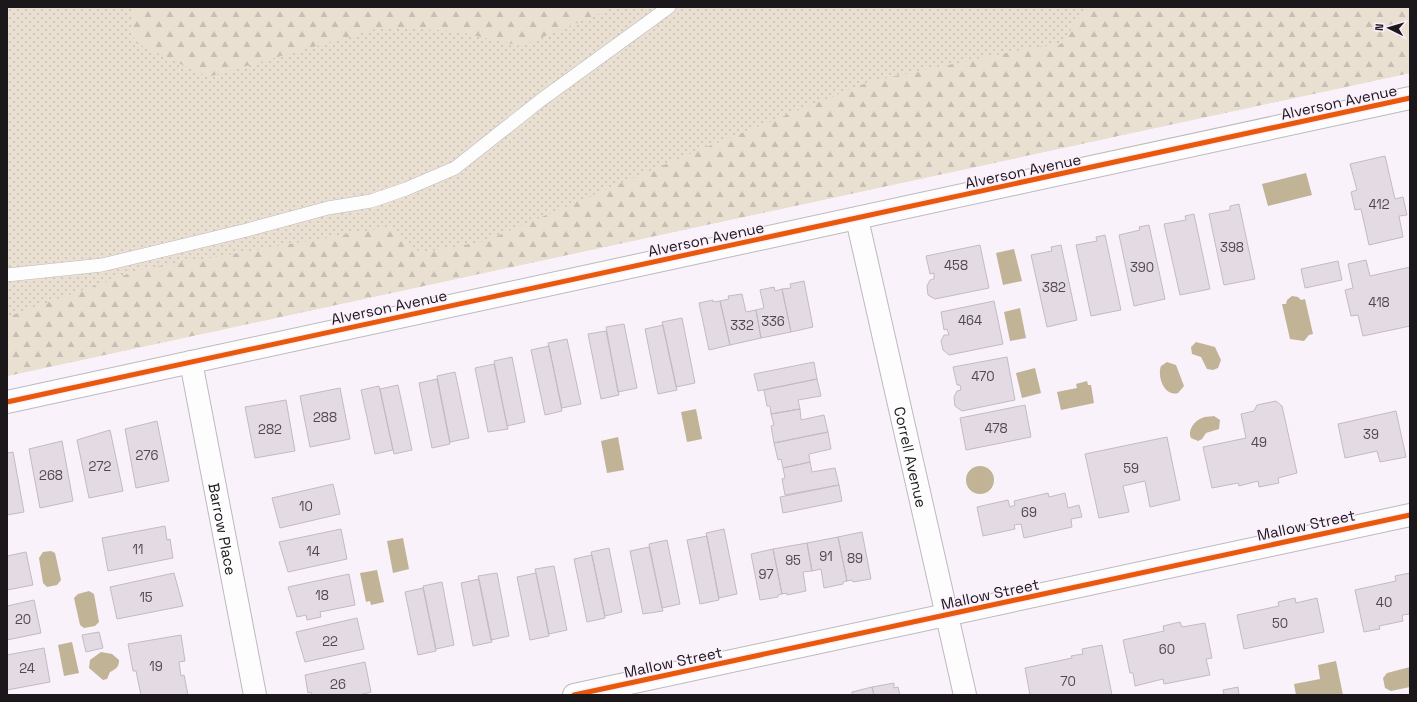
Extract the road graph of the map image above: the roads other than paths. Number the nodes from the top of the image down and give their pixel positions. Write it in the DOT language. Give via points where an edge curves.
graph roads {
  1 [pos="669,7"];
  2 [pos="1410,98"];
  3 [pos="857,219"];
  4 [pos="7,275"];
  5 [pos="191,362"];
  6 [pos="7,402"];
  7 [pos="1410,515"];
  8 [pos="947,616"];
  9 [pos="255,695"];
  10 [pos="574,695"];
  11 [pos="965,695"];
  1 -- 4 [label="lane" via="541,100 455,168 406,189 371,201 328,208 102,265"];
  2 -- 3 [label="street, Alverson Avenue"];
  3 -- 5 [label="street, Alverson Avenue"];
  3 -- 8 [label="street, Correll Avenue"];
  5 -- 6 [label="street, Alverson Avenue"];
  5 -- 9 [label="street, Barrow Place"];
  7 -- 8 [label="street, Mallow Street"];
  8 -- 10 [label="street, Mallow Street"];
  8 -- 11 [label="street, Correll Avenue"];
}
